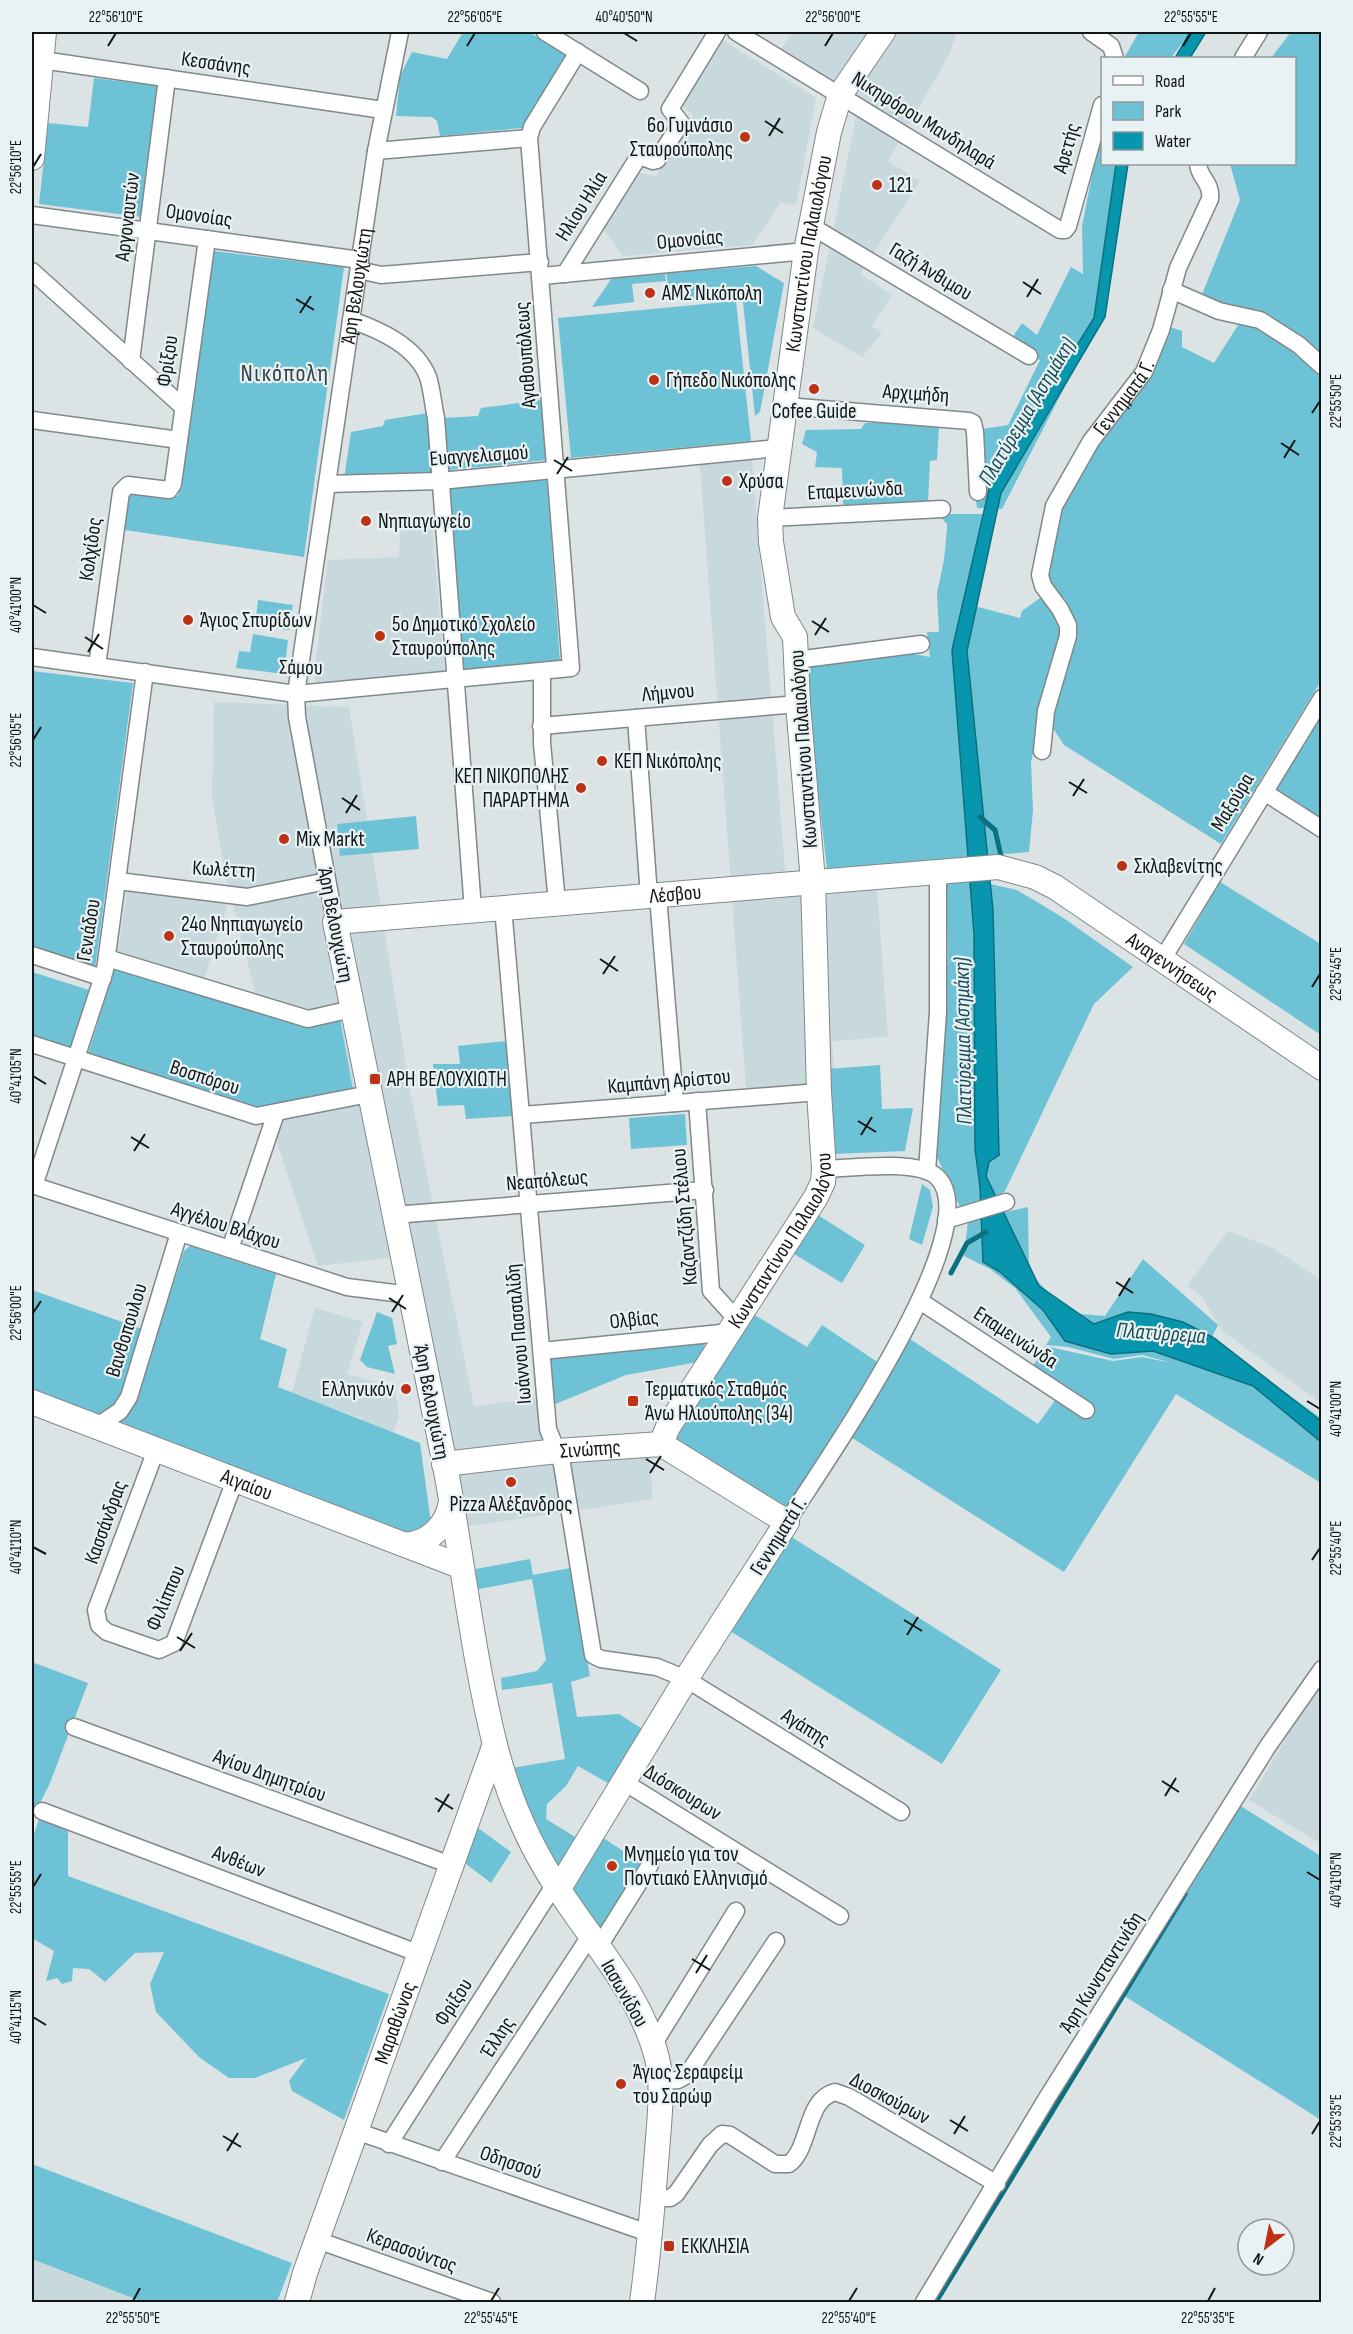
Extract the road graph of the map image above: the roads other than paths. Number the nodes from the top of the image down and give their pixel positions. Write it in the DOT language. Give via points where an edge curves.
graph roads {
  1 [pos="45,32"];
  2 [pos="400,32"];
  3 [pos="545,32"];
  4 [pos="717,32"];
  5 [pos="736,32"];
  6 [pos="883,32"];
  7 [pos="1091,32"];
  8 [pos="1259,32"];
  9 [pos="578,52"];
  10 [pos="1115,57"];
  11 [pos="1244,57"];
  12 [pos="42,60"];
  13 [pos="167,78"];
  14 [pos="35,84"];
  15 [pos="640,91"];
  16 [pos="840,95"];
  17 [pos="1101,109"];
  18 [pos="383,110"];
  19 [pos="529,138"];
  20 [pos="376,151"];
  21 [pos="32,154"];
  22 [pos="32,158"];
  23 [pos="1198,165"];
  24 [pos="1074,204"];
  25 [pos="32,215"];
  26 [pos="811,226"];
  27 [pos="148,231"];
  28 [pos="207,239"];
  29 [pos="806,251"];
  30 [pos="360,265"];
  31 [pos="541,269"];
  32 [pos="32,271"];
  33 [pos="565,274"];
  34 [pos="1171,290"];
  35 [pos="351,320"];
  36 [pos="1029,356"];
  37 [pos="132,361"];
  38 [pos="1322,366"];
  39 [pos="786,406"];
  40 [pos="183,407"];
  41 [pos="32,420"];
  42 [pos="179,440"];
  43 [pos="778,448"];
  44 [pos="556,471"];
  45 [pos="441,481"];
  46 [pos="327,484"];
  47 [pos="171,489"];
  48 [pos="978,492"];
  49 [pos="942,509"];
  50 [pos="770,518"];
  51 [pos="921,644"];
  52 [pos="32,657"];
  53 [pos="796,660"];
  54 [pos="97,666"];
  55 [pos="571,668"];
  56 [pos="542,671"];
  57 [pos="145,672"];
  58 [pos="455,680"];
  59 [pos="296,693"];
  60 [pos="1322,698"];
  61 [pos="798,704"];
  62 [pos="636,718"];
  63 [pos="541,726"];
  64 [pos="1042,751"];
  65 [pos="1264,792"];
  66 [pos="1322,829"];
  67 [pos="938,871"];
  68 [pos="1017,872"];
  69 [pos="118,880"];
  70 [pos="327,881"];
  71 [pos="813,881"];
  72 [pos="653,896"];
  73 [pos="557,903"];
  74 [pos="503,908"];
  75 [pos="473,910"];
  76 [pos="334,922"];
  77 [pos="32,955"];
  78 [pos="107,958"];
  79 [pos="1162,960"];
  80 [pos="103,978"];
  81 [pos="352,1009"];
  82 [pos="32,1044"];
  83 [pos="76,1059"];
  84 [pos="1322,1068"];
  85 [pos="819,1092"];
  86 [pos="369,1094"];
  87 [pos="697,1101"];
  88 [pos="675,1103"];
  89 [pos="276,1113"];
  90 [pos="522,1115"];
  91 [pos="825,1169"];
  92 [pos="927,1171"];
  93 [pos="33,1186"];
  94 [pos="705,1190"];
  95 [pos="1006,1202"];
  96 [pos="530,1204"];
  97 [pos="394,1215"];
  98 [pos="946,1220"];
  99 [pos="179,1233"];
  100 [pos="230,1250"];
  101 [pos="410,1295"];
  102 [pos="920,1301"];
  103 [pos="734,1326"];
  104 [pos="542,1351"];
  105 [pos="32,1402"];
  106 [pos="1086,1410"];
  107 [pos="96,1427"];
  108 [pos="662,1444"];
  109 [pos="156,1450"];
  110 [pos="556,1451"];
  111 [pos="444,1464"];
  112 [pos="235,1480"];
  113 [pos="451,1502"];
  114 [pos="787,1522"];
  115 [pos="405,1545"];
  116 [pos="460,1566"];
  117 [pos="96,1610"];
  118 [pos="1322,1669"];
  119 [pos="686,1679"];
  120 [pos="74,1727"];
  121 [pos="495,1744"];
  122 [pos="624,1782"];
  123 [pos="474,1800"];
  124 [pos="513,1800"];
  125 [pos="42,1811"];
  126 [pos="901,1812"];
  127 [pos="451,1865"];
  128 [pos="650,1865"];
  129 [pos="557,1887"];
  130 [pos="736,1911"];
  131 [pos="840,1916"];
  132 [pos="776,1941"];
  133 [pos="594,1942"];
  134 [pos="420,1954"];
  135 [pos="653,2045"];
  136 [pos="660,2081"];
  137 [pos="356,2132"];
  138 [pos="389,2144"];
  139 [pos="442,2162"];
  140 [pos="997,2184"];
  141 [pos="654,2198"];
  142 [pos="651,2234"];
  143 [pos="317,2240"];
  144 [pos="297,2302"];
  145 [pos="492,2302"];
  146 [pos="642,2302"];
  147 [pos="924,2302"];
  1 -- 12 [label="street"];
  2 -- 18 [label="street, Άρη Βελουχιώτη"];
  3 -- 9 [label="street"];
  4 -- 33 [label="street, Ηλίου Ηλία" via="670,109 681,123 657,160 639,156"];
  5 -- 16 [label="street, Νικηφόρου Μανδηλαρά"];
  6 -- 16 [label="street, Κωνσταντίνου Παλαιολόγου"];
  7 -- 10 [label="street" via="1111,46"];
  8 -- 11 [label="street"];
  9 -- 15 [label="street"];
  9 -- 19 [label="street"];
  12 -- 13 [label="street, Κεσσάνης"];
  12 -- 14 [label="street"];
  13 -- 18 [label="street, Κεσσάνης"];
  13 -- 27 [label="street, Αργοναυτών"];
  14 -- 21 [label="street"];
  16 -- 24 [label="street, Νικηφόρου Μανδηλαρά" via="1058,230 1067,228"];
  16 -- 26 [label="street, Κωνσταντίνου Παλαιολόγου"];
  17 -- 24 [label="street, Αρετής"];
  18 -- 20 [label="street, Άρη Βελουχιώτη"];
  19 -- 20 [label="street"];
  19 -- 31 [label="street, Αγαθουπόλεως"];
  20 -- 30 [label="street, Άρη Βελουχιώτη"];
  21 -- 22 [label="street"];
  23 -- 34 [label="street, Γεννηματά Γ." via="1210,186 1210,199"];
  25 -- 27 [label="street, Ομονοίας"];
  26 -- 29 [label="street, Κωνσταντίνου Παλαιολόγου"];
  26 -- 36 [label="street, Γαζή Άνθιμου"];
  27 -- 28 [label="street, Ομονοίας"];
  27 -- 37 [label="street, Αργοναυτών"];
  28 -- 30 [label="street, Ομονοίας"];
  28 -- 40 [label="street, Φρίξου"];
  29 -- 33 [label="street, Ομονοίας"];
  29 -- 39 [label="street, Κωνσταντίνου Παλαιολόγου"];
  30 -- 31 [label="street, Ομονοίας" via="381,275"];
  30 -- 35 [label="street, Άρη Βελουχιώτη"];
  31 -- 33 [label="street, Ομονοίας"];
  31 -- 44 [label="street, Αγαθουπόλεως"];
  32 -- 37 [label="street"];
  34 -- 38 [label="street" via="1219,311 1260,320 1299,345"];
  34 -- 64 [label="street, Γεννηματά Γ." via="1161,330 1144,372 1091,441 1054,506 1040,575 1068,626 1064,655 1046,711"];
  35 -- 45 [label="street" via="387,333 420,364 428,377"];
  35 -- 46 [label="street, Άρη Βελουχιώτη"];
  37 -- 40 [label="street"];
  39 -- 43 [label="street, Κωνσταντίνου Παλαιολόγου"];
  39 -- 48 [label="street, Αρχιμήδη" via="969,421 974,426"];
  40 -- 42 [label="street, Φρίξου"];
  41 -- 42 [label="street"];
  42 -- 47 [label="street, Φρίξου"];
  43 -- 44 [label="street, Ευαγγελισμού"];
  43 -- 50 [label="street, Κωνσταντίνου Παλαιολόγου"];
  44 -- 45 [label="street, Ευαγγελισμού"];
  44 -- 55 [label="street, Αγαθουπόλεως"];
  45 -- 46 [label="street, Ευαγγελισμού"];
  45 -- 58 [label="street"];
  46 -- 59 [label="street, Άρη Βελουχιώτη"];
  47 -- 54 [label="street, Κολχίδος" via="128,485 121,492"];
  49 -- 50 [label="street, Επαμεινώνδα"];
  50 -- 53 [label="street, Κωνσταντίνου Παλαιολόγου" via="783,617 795,637"];
  51 -- 53 [label="street"];
  52 -- 54 [label="street, Σάμου"];
  53 -- 61 [label="street, Κωνσταντίνου Παλαιολόγου"];
  54 -- 57 [label="street, Σάμου"];
  55 -- 56 [label="street, Σάμου"];
  56 -- 58 [label="street, Σάμου"];
  56 -- 63 [label="street"];
  57 -- 59 [label="street, Σάμου"];
  57 -- 69 [label="street, Γενιάδου"];
  58 -- 59 [label="street, Σάμου"];
  58 -- 75 [label="street"];
  59 -- 70 [label="street, Άρη Βελουχιώτη" via="298,724"];
  60 -- 65 [label="street, Μαξούρα"];
  61 -- 62 [label="street, Λήμνου"];
  61 -- 71 [label="street, Κωνσταντίνου Παλαιολόγου"];
  62 -- 63 [label="street, Λήμνου"];
  62 -- 72 [label="street"];
  63 -- 73 [label="street"];
  65 -- 66 [label="street"];
  65 -- 79 [label="street, Μαξούρα"];
  67 -- 68 [label="street, Λέσβου" via="998,867"];
  67 -- 71 [label="street, Λέσβου"];
  67 -- 92 [label="street" via="940,942"];
  68 -- 79 [label="street, Αναγεννήσεως" via="1055,887"];
  69 -- 70 [label="street, Κωλέττη" via="247,897"];
  69 -- 78 [label="street, Γενιάδου"];
  70 -- 76 [label="street, Άρη Βελουχιώτη"];
  71 -- 72 [label="street, Λέσβου"];
  71 -- 85 [label="street, Κωνσταντίνου Παλαιολόγου"];
  72 -- 73 [label="street, Λέσβου"];
  72 -- 88 [label="street"];
  73 -- 74 [label="street, Λέσβου"];
  74 -- 75 [label="street, Λέσβου"];
  74 -- 90 [label="street, Ιωάννου Πασσαλίδη"];
  75 -- 76 [label="street, Λέσβου"];
  76 -- 81 [label="street, Άρη Βελουχιώτη"];
  77 -- 80 [label="street"];
  78 -- 80 [label="street, Γενιάδου"];
  78 -- 81 [label="street" via="308,1019"];
  79 -- 84 [label="street, Αναγεννήσεως"];
  80 -- 83 [label="street, Γενιάδου"];
  81 -- 86 [label="street, Άρη Βελουχιώτη"];
  82 -- 83 [label="street, Βοσπόρου"];
  83 -- 89 [label="street, Βοσπόρου" via="249,1114"];
  83 -- 93 [label="street, Γενιάδου"];
  85 -- 87 [label="street, Καμπάνη Αρίστου"];
  85 -- 91 [label="street, Κωνσταντίνου Παλαιολόγου"];
  86 -- 89 [label="street, Βοσπόρου"];
  86 -- 97 [label="street, Άρη Βελουχιώτη"];
  87 -- 88 [label="street, Καμπάνη Αρίστου"];
  87 -- 94 [label="street, Καζαντζίδη Στέλιου"];
  88 -- 90 [label="street, Καμπάνη Αρίστου"];
  89 -- 100 [label="street"];
  90 -- 96 [label="street, Ιωάννου Πασσαλίδη"];
  91 -- 92 [label="street" via="907,1167"];
  91 -- 103 [label="street, Κωνσταντίνου Παλαιολόγου" via="816,1197"];
  92 -- 98 [label="street, Γεννηματά Γ." via="942,1185"];
  93 -- 99 [label="street, Αγγέλου Βλάχου"];
  94 -- 96 [label="street, Νεαπόλεως"];
  94 -- 103 [label="street, Καζαντζίδη Στέλιου" via="711,1291"];
  95 -- 98 [label="street"];
  96 -- 97 [label="street, Νεαπόλεως"];
  96 -- 104 [label="street, Ιωάννου Πασσαλίδη"];
  97 -- 101 [label="street, Άρη Βελουχιώτη"];
  98 -- 102 [label="street, Γεννηματά Γ." via="937,1262"];
  99 -- 100 [label="street, Αγγέλου Βλάχου"];
  99 -- 107 [label="street, Βανθοπουλου" via="129,1398 120,1411"];
  100 -- 101 [label="street, Αγγέλου Βλάχου" via="347,1287"];
  101 -- 111 [label="street, Άρη Βελουχιώτη"];
  102 -- 106 [label="street, Επαμεινώνδα"];
  102 -- 114 [label="street, Γεννηματά Γ."];
  103 -- 104 [label="street, Ολβίας"];
  103 -- 108 [label="street, Κωνσταντίνου Παλαιολόγου" via="668,1427"];
  104 -- 110 [label="street, Ιωάννου Πασσαλίδη" via="548,1429"];
  105 -- 107 [label="street, Αιγαίου"];
  107 -- 109 [label="street, Αιγαίου"];
  108 -- 110 [label="street, Σινώπης"];
  108 -- 114 [label="street"];
  109 -- 112 [label="street, Αιγαίου"];
  109 -- 117 [label="street, Κασσάνδρας"];
  110 -- 111 [label="street, Σινώπης"];
  110 -- 119 [label="street, Ιωάννου Πασσαλίδη" via="562,1464 593,1655 657,1668"];
  111 -- 113 [label="street, Άρη Βελουχιώτη"];
  112 -- 115 [label="street, Αιγαίου"];
  112 -- 117 [label="street, Φιλίππου" via="174,1643 159,1650 107,1632 96,1620"];
  113 -- 115 [label="street" via="432,1535 421,1543"];
  113 -- 116 [label="street, Άρη Βελουχιώτη"];
  114 -- 119 [label="street, Γεννηματά Γ."];
  115 -- 116 [label="street, Αιγαίου"];
  116 -- 121 [label="street, Άρη Βελουχιώτη"];
  118 -- 140 [label="street, Άρη Κωνσταντινίδη" via="1268,1746"];
  119 -- 122 [label="street, Γεννηματά Γ."];
  119 -- 126 [label="street, Αγάπης"];
  120 -- 127 [label="street, Αγίου Δημητρίου"];
  121 -- 123 [label="street, Μαραθώνος"];
  121 -- 124 [label="street, Ιασωνίδου"];
  122 -- 129 [label="street, Γεννηματά Γ."];
  122 -- 131 [label="street, Διόσκουρων"];
  123 -- 124 [label="street" via="489,1791 502,1791"];
  123 -- 127 [label="street, Μαραθώνος"];
  124 -- 129 [label="street, Ιασωνίδου"];
  125 -- 134 [label="street, Ανθέων"];
  127 -- 134 [label="street, Μαραθώνος"];
  128 -- 133 [label="street, Έλλης"];
  129 -- 133 [label="street, Ιασωνίδου"];
  129 -- 138 [label="street, Φρίξου"];
  130 -- 135 [label="street"];
  132 -- 136 [label="street" via="690,2073 678,2080"];
  133 -- 135 [label="street, Ιασωνίδου" via="634,2002"];
  133 -- 139 [label="street, Έλλης"];
  134 -- 137 [label="street, Μαραθώνος"];
  135 -- 136 [label="street, Ιασωνίδου"];
  136 -- 141 [label="street, Ιασωνίδου"];
  137 -- 138 [label="street, Οδησσού"];
  137 -- 143 [label="street, Μαραθώνος"];
  138 -- 139 [label="street, Οδησσού"];
  139 -- 142 [label="street, Οδησσού"];
  140 -- 141 [label="street, Διοσκούρων" via="835,2092 824,2098 798,2154 789,2164 775,2164 730,2135 722,2134 676,2194"];
  140 -- 147 [label="street, Άρη Κωνσταντινίδη"];
  141 -- 142 [label="street, Ιασωνίδου"];
  142 -- 146 [label="street, Ιασωνίδου"];
  143 -- 144 [label="street, Μαραθώνος"];
  143 -- 145 [label="street, Κερασούντος"];
}
